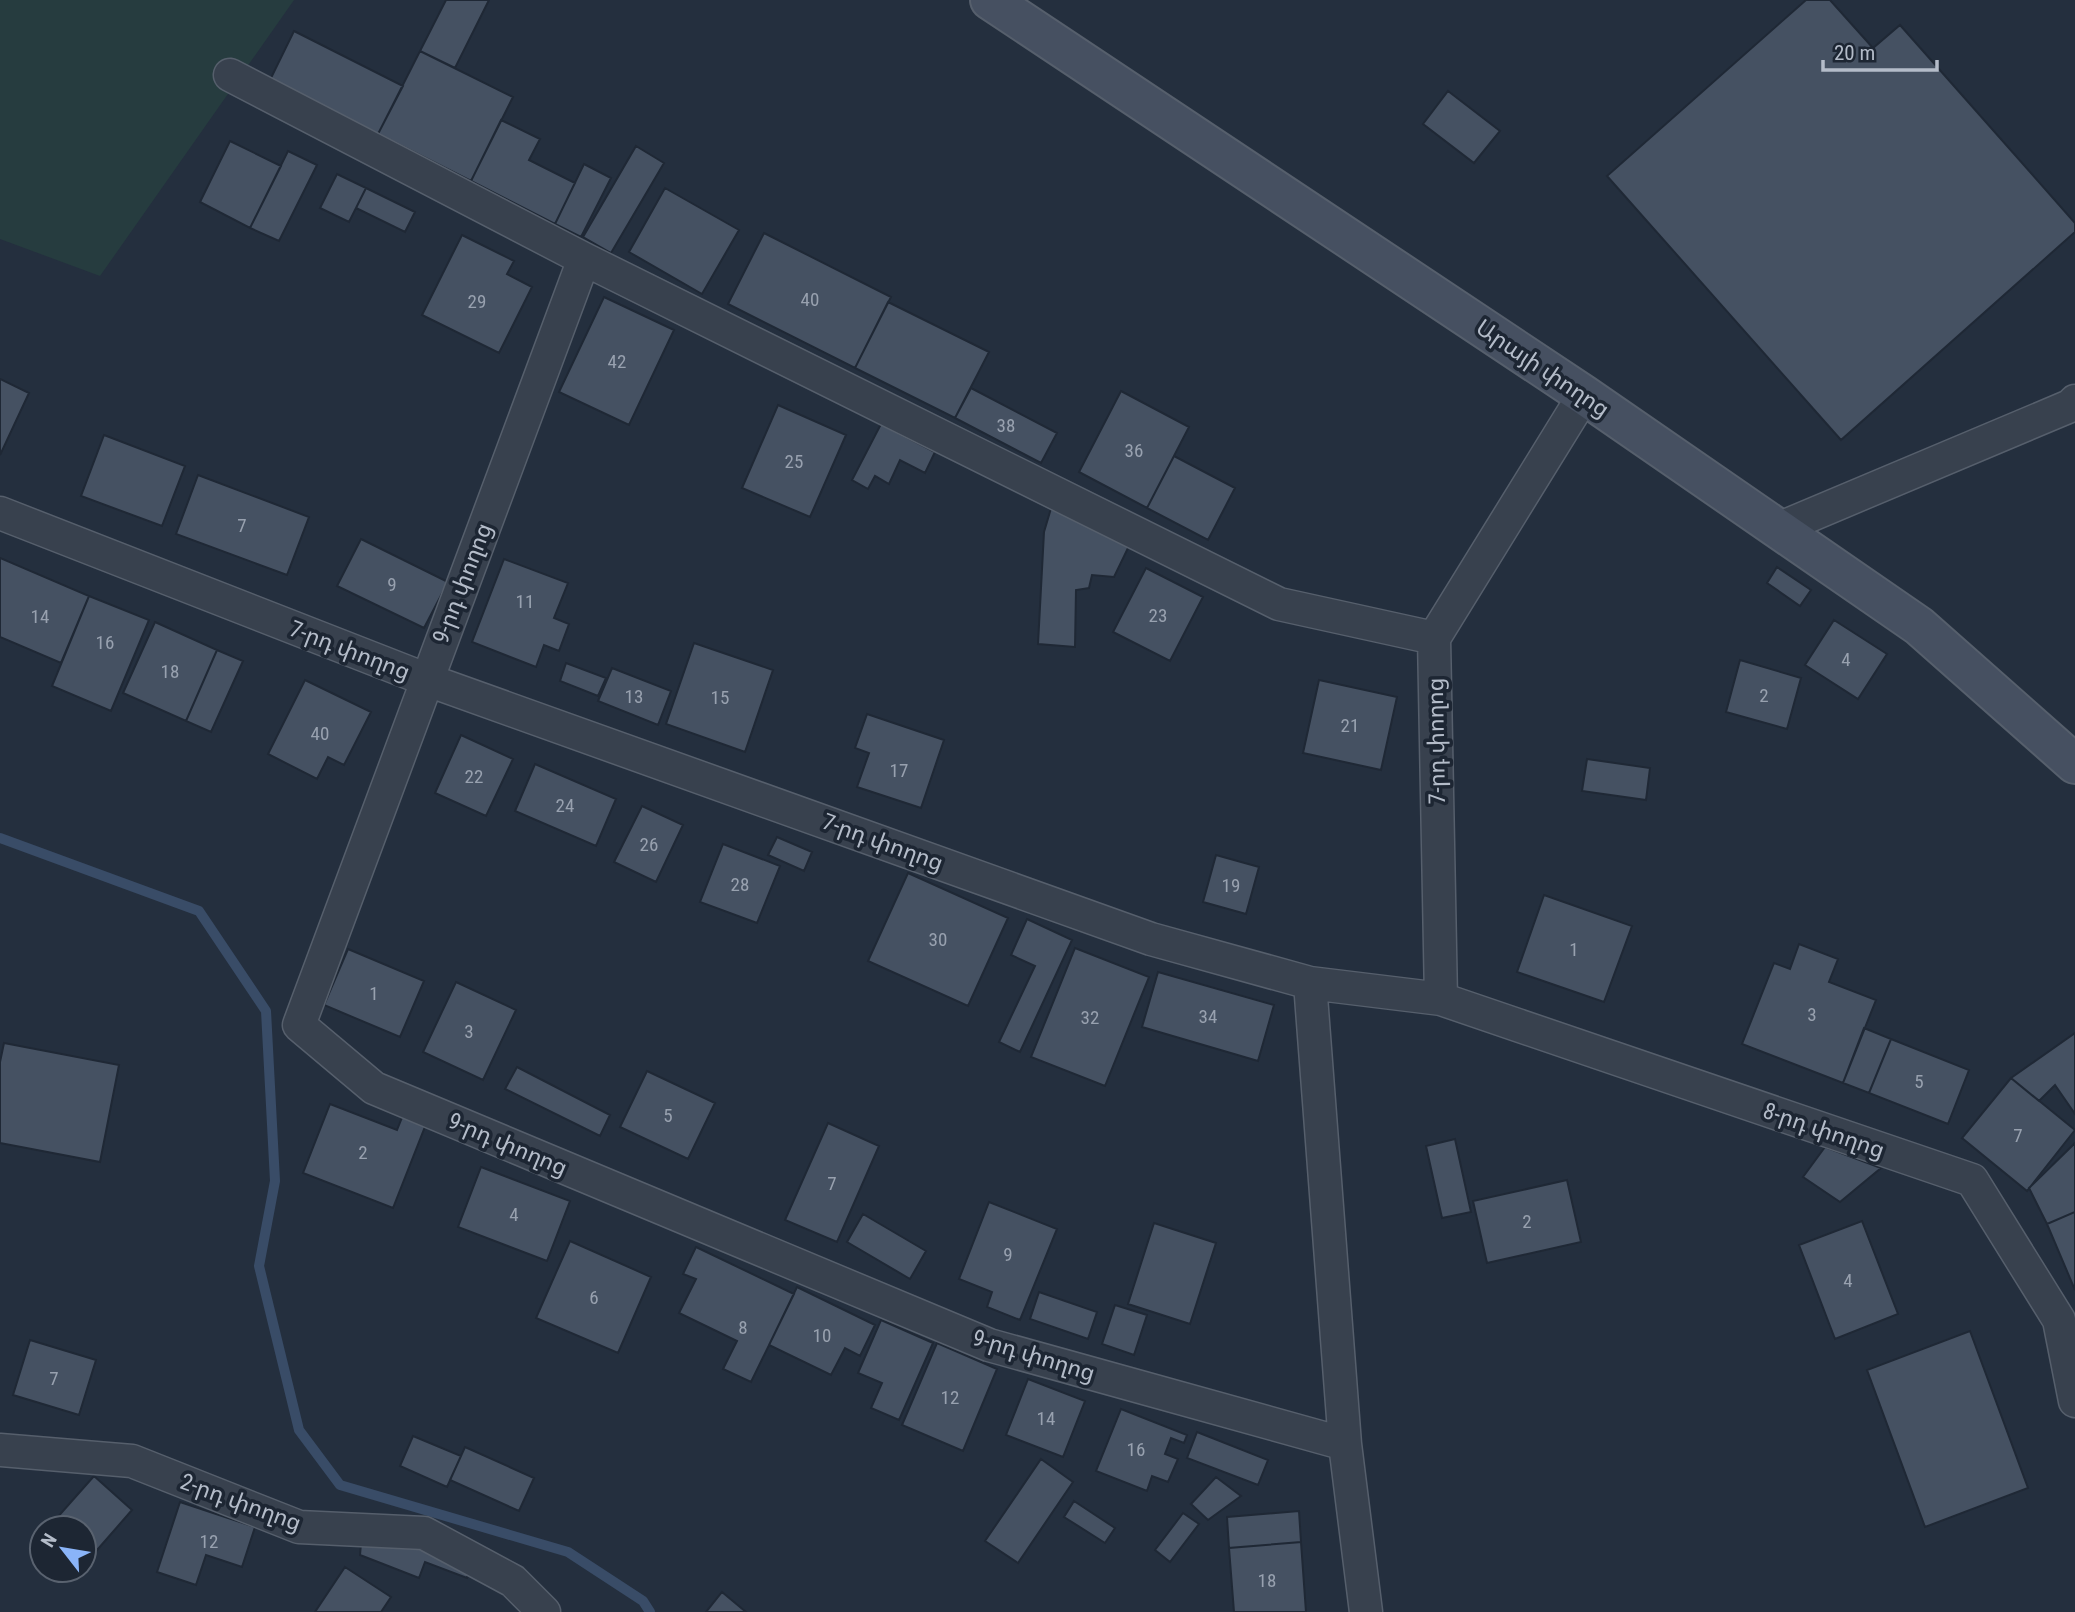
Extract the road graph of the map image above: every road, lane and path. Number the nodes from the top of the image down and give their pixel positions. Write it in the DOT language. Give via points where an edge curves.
graph roads {
  1 [pos="990,0"];
  2 [pos="230,75"];
  3 [pos="584,259"];
  4 [pos="1584,395"];
  5 [pos="2075,401"];
  6 [pos="0,513"];
  7 [pos="1778,528"];
  8 [pos="1434,638"];
  9 [pos="425,679"];
  10 [pos="2075,764"];
  11 [pos="1310,983"];
  12 [pos="1441,999"];
  13 [pos="2075,1401"];
  14 [pos="1345,1444"];
  15 [pos="0,1450"];
  16 [pos="544,1612"];
  17 [pos="1366,1612"];
  1 -- 4 [label="main road, Արայի փողոց"];
  2 -- 3 [label="street"];
  3 -- 8 [label="street" via="1279,604"];
  3 -- 9 [label="street, 9-րդ փողոց"];
  4 -- 7 [label="main road, Արայի փողոց"];
  4 -- 8 [label="street"];
  5 -- 7 [label="street"];
  6 -- 9 [label="street, 7-րդ փողոց"];
  7 -- 10 [label="main road, Արայի փողոց" via="1919,626"];
  8 -- 12 [label="street, 7-րդ փողոց"];
  9 -- 11 [label="street, 7-րդ փողոց" via="1151,939"];
  9 -- 14 [label="street, 9-րդ փողոց" via="299,1025 374,1088 989,1345"];
  11 -- 12 [label="street, 7-րդ փողոց"];
  11 -- 14 [label="street"];
  12 -- 13 [label="street, 8-րդ փողոց" via="1972,1180 2059,1320"];
  14 -- 17 [label="street"];
  15 -- 16 [label="street, 2-րդ փողոց" via="132,1461 299,1527 424,1533 513,1581"];
}
